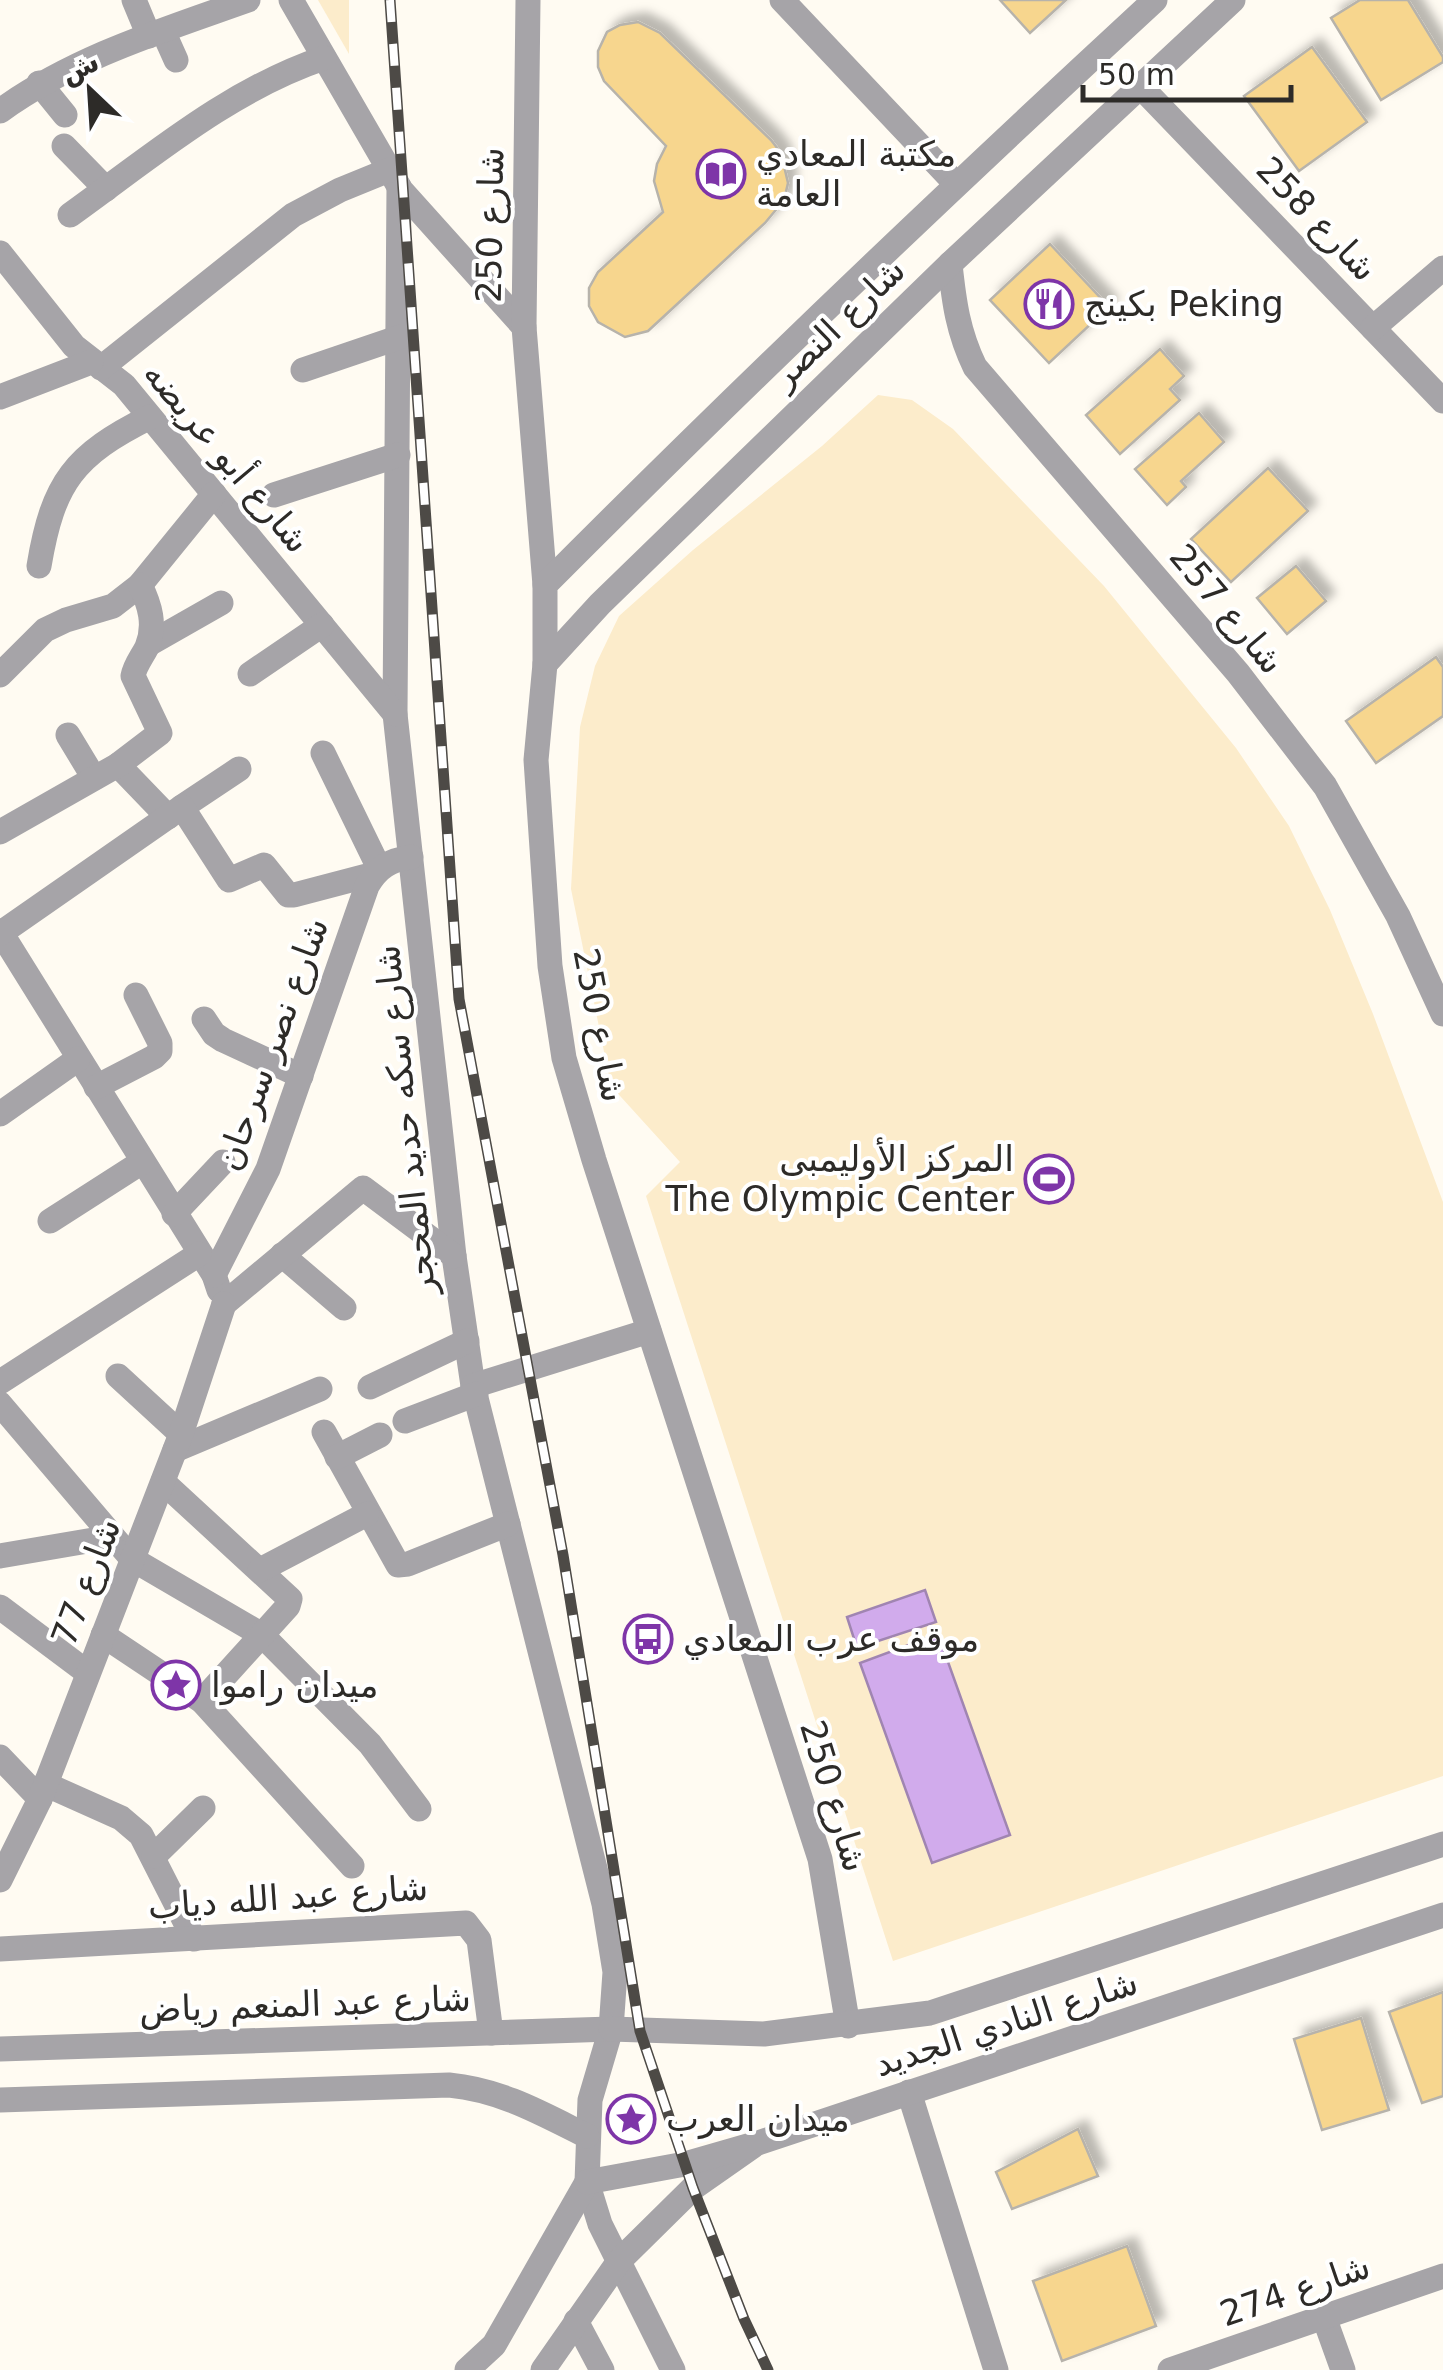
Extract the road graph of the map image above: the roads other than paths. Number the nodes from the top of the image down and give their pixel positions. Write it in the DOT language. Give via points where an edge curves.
graph roads {
  1 [pos="134,0"];
  2 [pos="248,0"];
  3 [pos="291,0"];
  4 [pos="528,0"];
  5 [pos="782,0"];
  6 [pos="1155,0"];
  7 [pos="1233,0"];
  8 [pos="156,33"];
  9 [pos="324,58"];
  10 [pos="176,60"];
  11 [pos="39,83"];
  12 [pos="1140,86"];
  13 [pos="0,111"];
  14 [pos="65,116"];
  15 [pos="64,146"];
  16 [pos="394,178"];
  17 [pos="956,184"];
  18 [pos="106,189"];
  19 [pos="70,215"];
  20 [pos="0,253"];
  21 [pos="950,264"];
  22 [pos="1443,268"];
  23 [pos="524,327"];
  24 [pos="1373,328"];
  25 [pos="400,336"];
  26 [pos="96,365"];
  27 [pos="302,370"];
  28 [pos="0,397"];
  29 [pos="1443,401"];
  30 [pos="150,417"];
  31 [pos="398,454"];
  32 [pos="214,494"];
  33 [pos="274,495"];
  34 [pos="39,566"];
  35 [pos="140,585"];
  36 [pos="545,585"];
  37 [pos="222,602"];
  38 [pos="322,625"];
  39 [pos="148,644"];
  40 [pos="545,664"];
  41 [pos="250,674"];
  42 [pos="0,675"];
  43 [pos="395,714"];
  44 [pos="68,735"];
  45 [pos="323,753"];
  46 [pos="118,764"];
  47 [pos="239,769"];
  48 [pos="94,778"];
  49 [pos="175,812"];
  50 [pos="0,832"];
  51 [pos="411,857"];
  52 [pos="376,871"];
  53 [pos="0,932"];
  54 [pos="1439,988"];
  55 [pos="136,995"];
  56 [pos="1443,1014"];
  57 [pos="204,1019"];
  58 [pos="78,1059"];
  59 [pos="301,1076"];
  60 [pos="96,1087"];
  61 [pos="0,1114"];
  62 [pos="142,1162"];
  63 [pos="223,1162"];
  64 [pos="174,1214"];
  65 [pos="50,1221"];
  66 [pos="282,1255"];
  67 [pos="454,1256"];
  68 [pos="206,1265"];
  69 [pos="224,1304"];
  70 [pos="344,1308"];
  71 [pos="649,1330"];
  72 [pos="467,1341"];
  73 [pos="118,1376"];
  74 [pos="0,1382"];
  75 [pos="370,1388"];
  76 [pos="320,1389"];
  77 [pos="475,1390"];
  78 [pos="0,1404"];
  79 [pos="405,1421"];
  80 [pos="324,1432"];
  81 [pos="380,1435"];
  82 [pos="178,1442"];
  83 [pos="337,1457"];
  84 [pos="163,1482"];
  85 [pos="367,1514"];
  86 [pos="508,1524"];
  87 [pos="111,1538"];
  88 [pos="0,1556"];
  89 [pos="132,1559"];
  90 [pos="260,1570"];
  91 [pos="0,1608"];
  92 [pos="103,1635"];
  93 [pos="262,1635"];
  94 [pos="88,1673"];
  95 [pos="202,1701"];
  96 [pos="0,1757"];
  97 [pos="42,1791"];
  98 [pos="203,1808"];
  99 [pos="419,1809"];
  100 [pos="1443,1844"];
  101 [pos="154,1856"];
  102 [pos="352,1866"];
  103 [pos="0,1880"];
  104 [pos="1443,1915"];
  105 [pos="194,1939"];
  106 [pos="0,1949"];
  107 [pos="848,2026"];
  108 [pos="612,2029"];
  109 [pos="491,2033"];
  110 [pos="0,2049"];
  111 [pos="909,2092"];
  112 [pos="0,2100"];
  113 [pos="588,2136"];
  114 [pos="758,2143"];
  115 [pos="587,2182"];
  116 [pos="619,2262"];
  117 [pos="1443,2276"];
  118 [pos="1324,2317"];
  119 [pos="576,2321"];
  120 [pos="466,2370"];
  121 [pos="543,2370"];
  122 [pos="602,2370"];
  123 [pos="673,2370"];
  124 [pos="996,2370"];
  125 [pos="1170,2370"];
  126 [pos="1342,2370"];
  1 -- 8 [label="street"];
  2 -- 8 [label="street"];
  3 -- 9 [label="street"];
  4 -- 23 [label="street, شارع 250"];
  5 -- 17 [label="street"];
  6 -- 17 [label="street, شارع النصر"];
  7 -- 12 [label="street, شارع النصر"];
  8 -- 10 [label="street"];
  8 -- 11 [label="street"];
  9 -- 16 [label="street"];
  9 -- 18 [label="street" via="247,90"];
  11 -- 13 [label="street"];
  11 -- 14 [label="street"];
  12 -- 21 [label="street, شارع النصر"];
  12 -- 24 [label="street, شارع 258"];
  15 -- 18 [label="street"];
  16 -- 23 [label="street"];
  16 -- 25 [label="street, شارع سكه حديد المحجر"];
  16 -- 26 [label="street" via="340,190 293,215"];
  17 -- 36 [label="street, شارع النصر"];
  18 -- 19 [label="street"];
  20 -- 26 [label="street, شارع أبو عريضه"];
  21 -- 40 [label="street, شارع النصر"];
  21 -- 54 [label="street, شارع 257" via="955,317 975,366 1238,673 1324,786"];
  22 -- 24 [label="street"];
  23 -- 36 [label="street, شارع 250"];
  24 -- 29 [label="street, شارع 258"];
  25 -- 27 [label="street"];
  25 -- 31 [label="street, شارع سكه حديد المحجر"];
  26 -- 28 [label="street"];
  26 -- 30 [label="street, شارع أبو عريضه" via="124,385"];
  30 -- 32 [label="street, شارع أبو عريضه"];
  30 -- 34 [label="street" via="106,439 70,474 48,518"];
  31 -- 33 [label="street"];
  31 -- 43 [label="street, شارع سكه حديد المحجر"];
  32 -- 35 [label="street"];
  32 -- 38 [label="street, شارع أبو عريضه"];
  35 -- 39 [label="street" via="151,614"];
  35 -- 42 [label="street" via="113,606 45,630"];
  36 -- 40 [label="street, شارع 250"];
  37 -- 39 [label="street"];
  38 -- 41 [label="street"];
  38 -- 43 [label="street, شارع أبو عريضه"];
  39 -- 46 [label="street" via="133,676 160,733"];
  40 -- 71 [label="street, شارع 250" via="536,760 550,966 564,1058"];
  43 -- 51 [label="street, شارع سكه حديد المحجر"];
  44 -- 48 [label="street"];
  45 -- 52 [label="street"];
  46 -- 48 [label="street"];
  46 -- 49 [label="street"];
  47 -- 49 [label="street"];
  48 -- 50 [label="street"];
  49 -- 52 [label="street" via="229,880 264,864 294,895"];
  49 -- 53 [label="street"];
  51 -- 52 [label="street"];
  51 -- 67 [label="street, شارع سكه حديد المحجر"];
  52 -- 59 [label="street, شارع نصر سرحان"];
  53 -- 58 [label="street"];
  54 -- 56 [label="street, شارع 257"];
  55 -- 60 [label="street" via="160,1051"];
  57 -- 59 [label="street" via="223,1040"];
  58 -- 60 [label="street"];
  58 -- 61 [label="street"];
  59 -- 68 [label="street, شارع نصر سرحان" via="268,1169"];
  60 -- 62 [label="street"];
  62 -- 64 [label="street"];
  62 -- 65 [label="street"];
  63 -- 64 [label="street"];
  64 -- 68 [label="street"];
  66 -- 67 [label="street" via="358,1190 368,1190"];
  66 -- 69 [label="street"];
  66 -- 70 [label="street"];
  67 -- 72 [label="street, شارع سكه حديد المحجر"];
  68 -- 69 [label="street"];
  68 -- 74 [label="street"];
  69 -- 82 [label="street, شارع 77"];
  71 -- 77 [label="street"];
  71 -- 107 [label="street, شارع 250" via="820,1859"];
  72 -- 75 [label="street"];
  72 -- 77 [label="street, شارع سكه حديد المحجر"];
  73 -- 82 [label="street"];
  76 -- 82 [label="street"];
  77 -- 79 [label="street"];
  77 -- 86 [label="street, شارع سكه حديد المحجر"];
  78 -- 87 [label="street"];
  80 -- 83 [label="street"];
  81 -- 83 [label="street"];
  82 -- 84 [label="street, شارع 77"];
  83 -- 85 [label="street"];
  84 -- 89 [label="street, شارع 77"];
  84 -- 90 [label="street"];
  85 -- 86 [label="street" via="398,1565"];
  85 -- 90 [label="street"];
  86 -- 108 [label="street, شارع سكه حديد المحجر" via="604,1904 615,1972"];
  87 -- 88 [label="street"];
  87 -- 89 [label="street"];
  89 -- 92 [label="street, شارع 77"];
  89 -- 93 [label="street"];
  90 -- 93 [label="street" via="290,1599"];
  91 -- 94 [label="street"];
  92 -- 94 [label="street, شارع 77"];
  92 -- 95 [label="street"];
  93 -- 95 [label="street"];
  93 -- 99 [label="street" via="370,1744"];
  94 -- 97 [label="street, شارع 77"];
  95 -- 102 [label="street"];
  96 -- 97 [label="street"];
  97 -- 101 [label="street" via="121,1818"];
  97 -- 103 [label="street, شارع 77"];
  98 -- 101 [label="street"];
  100 -- 107 [label="street, شارع النادي الجديد" via="930,2013"];
  101 -- 105 [label="street"];
  104 -- 111 [label="street, شارع النادي الجديد"];
  105 -- 106 [label="street, شارع عبد الله دياب"];
  105 -- 109 [label="street, شارع عبد الله دياب" via="466,1923 479,1940"];
  107 -- 108 [label="street, شارع النادي الجديد" via="764,2034"];
  108 -- 109 [label="street, شارع عبد المنعم رياض"];
  108 -- 113 [label="street" via="590,2100"];
  109 -- 110 [label="street, شارع عبد المنعم رياض"];
  111 -- 114 [label="street, شارع النادي الجديد"];
  111 -- 124 [label="street"];
  112 -- 113 [label="street" via="449,2085 511,2098"];
  113 -- 115 [label="street"];
  114 -- 115 [label="street, شارع النادي الجديد"];
  114 -- 116 [label="street" via="693,2188"];
  115 -- 116 [label="street"];
  115 -- 120 [label="street" via="494,2345"];
  116 -- 119 [label="street"];
  116 -- 123 [label="street"];
  117 -- 118 [label="street, شارع 274"];
  118 -- 125 [label="street, شارع 274"];
  118 -- 126 [label="street"];
  119 -- 121 [label="street"];
  119 -- 122 [label="street"];
}
